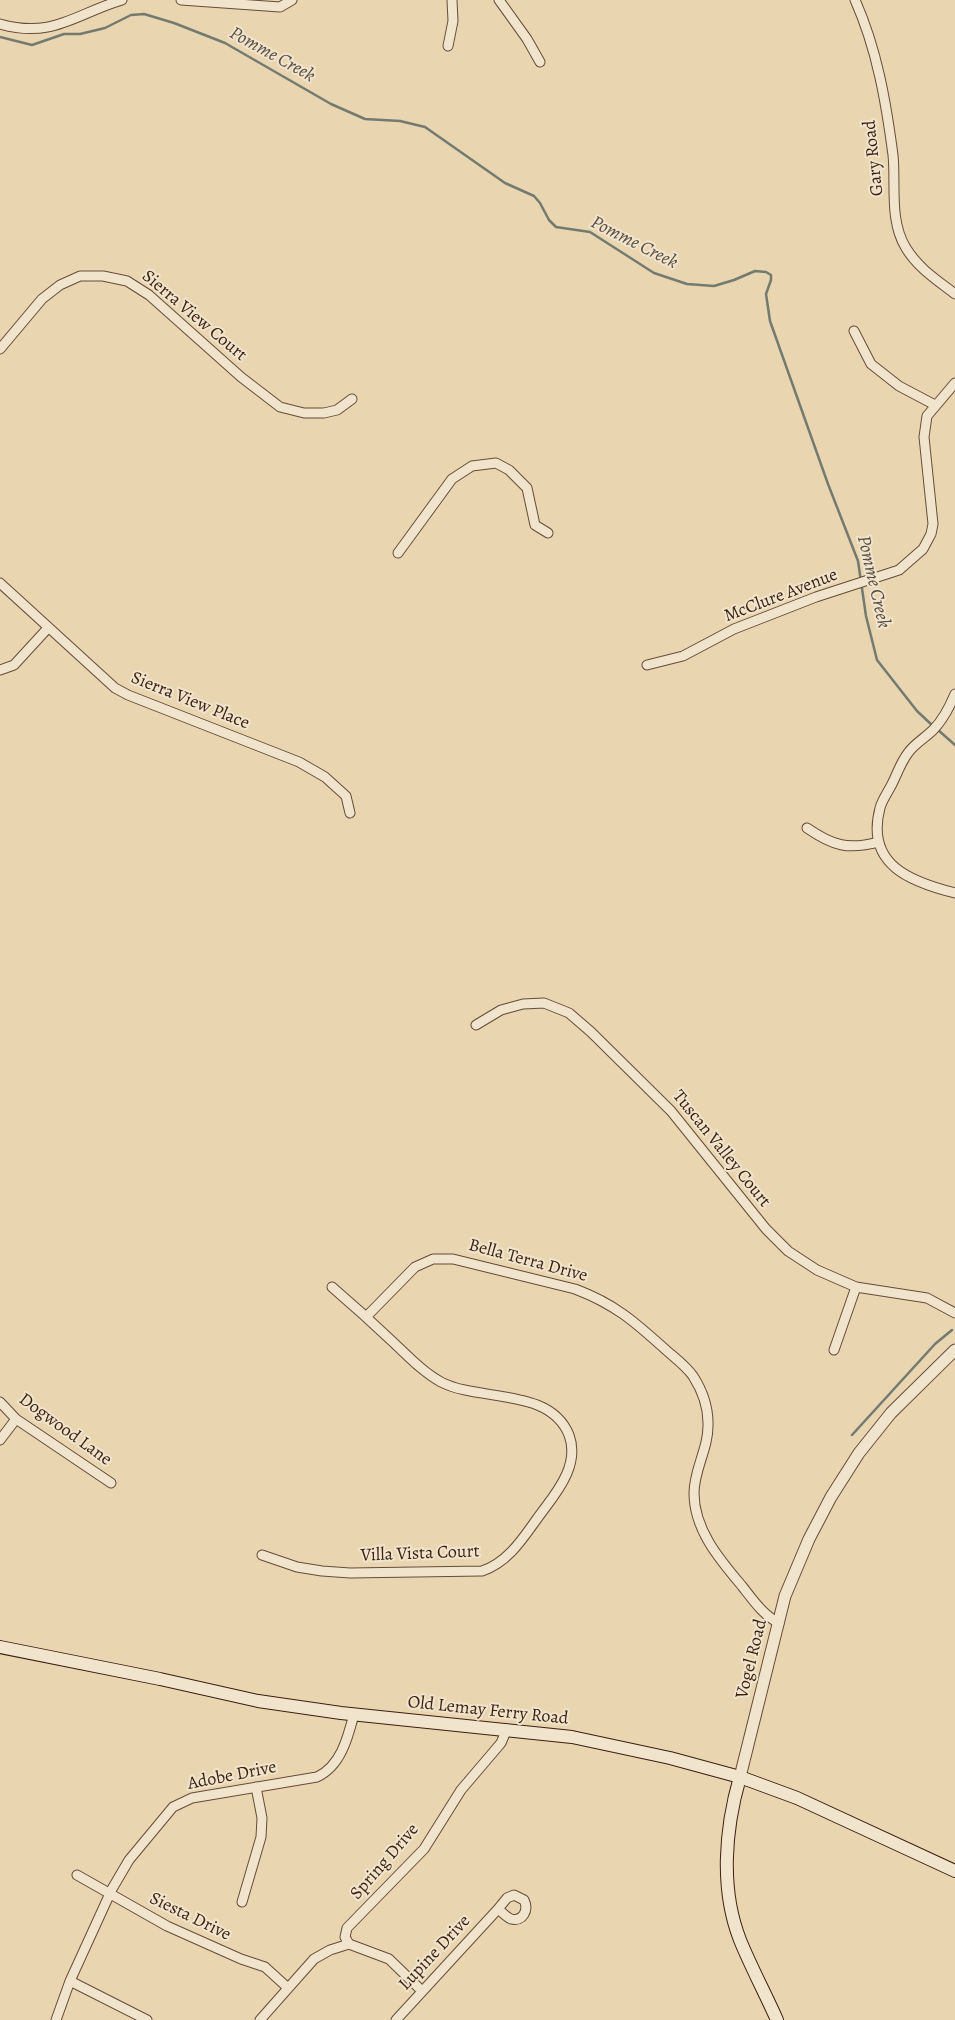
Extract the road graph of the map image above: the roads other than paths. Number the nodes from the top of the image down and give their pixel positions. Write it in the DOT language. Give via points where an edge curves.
graph roads {
  1 [pos="122,0"];
  2 [pos="181,0"];
  3 [pos="292,0"];
  4 [pos="452,0"];
  5 [pos="499,0"];
  6 [pos="856,0"];
  7 [pos="0,24"];
  8 [pos="448,46"];
  9 [pos="540,62"];
  10 [pos="955,294"];
  11 [pos="854,331"];
  12 [pos="0,349"];
  13 [pos="955,383"];
  14 [pos="352,399"];
  15 [pos="935,405"];
  16 [pos="548,533"];
  17 [pos="398,553"];
  18 [pos="0,583"];
  19 [pos="48,628"];
  20 [pos="647,666"];
  21 [pos="0,670"];
  22 [pos="955,694"];
  23 [pos="350,813"];
  24 [pos="807,828"];
  25 [pos="879,842"];
  26 [pos="955,893"];
  27 [pos="476,1025"];
  28 [pos="332,1287"];
  29 [pos="856,1288"];
  30 [pos="955,1313"];
  31 [pos="366,1317"];
  32 [pos="834,1350"];
  33 [pos="955,1350"];
  34 [pos="0,1402"];
  35 [pos="16,1418"];
  36 [pos="0,1440"];
  37 [pos="111,1484"];
  38 [pos="262,1554"];
  39 [pos="779,1623"];
  40 [pos="0,1647"];
  41 [pos="354,1714"];
  42 [pos="507,1729"];
  43 [pos="740,1777"];
  44 [pos="256,1787"];
  45 [pos="955,1871"];
  46 [pos="76,1875"];
  47 [pos="110,1892"];
  48 [pos="242,1902"];
  49 [pos="498,1909"];
  50 [pos="349,1944"];
  51 [pos="70,1982"];
  52 [pos="288,1988"];
  53 [pos="422,1991"];
  54 [pos="56,2020"];
  55 [pos="147,2020"];
  56 [pos="260,2020"];
  57 [pos="396,2020"];
  58 [pos="777,2020"];
  1 -- 7 [label="street" via="48,28 17,28"];
  2 -- 3 [label="street" via="280,7"];
  4 -- 8 [label="street" via="453,21"];
  5 -- 9 [label="street"];
  6 -- 10 [label="street, Gary Road" via="882,82 899,230 917,264"];
  11 -- 15 [label="street" via="871,364 898,386"];
  12 -- 14 [label="street, Sierra View Court" via="42,299 60,285 80,276 103,276 127,281 149,295 241,377 280,407 324,413 338,410"];
  13 -- 15 [label="street, McClure Avenue"];
  15 -- 20 [label="street, McClure Avenue" via="927,416 924,437 933,524 923,549 911,561 899,570 816,597 734,629 683,656"];
  16 -- 17 [label="street" via="535,525 526,488 509,470 496,463 472,466 452,479"];
  18 -- 19 [label="street, Sierra View Place"];
  19 -- 21 [label="street" via="14,665"];
  19 -- 23 [label="street, Sierra View Place" via="115,688 128,695 299,762 325,777 346,796"];
  22 -- 25 [label="street" via="934,728 908,753 880,806 877,822"];
  24 -- 25 [label="street" via="827,841 844,846 860,847"];
  25 -- 26 [label="street" via="896,870 926,886"];
  27 -- 29 [label="street, Tuscan Valley Court" via="501,1010 523,1004 544,1003 569,1013 671,1111 766,1229 788,1251 817,1270"];
  28 -- 31 [label="street, Villa Vista Court"];
  29 -- 30 [label="street, Tuscan Valley Court" via="927,1298"];
  29 -- 32 [label="street"];
  31 -- 38 [label="street, Villa Vista Court" via="439,1381 461,1390 532,1403 551,1412 570,1437 571,1456 567,1474 509,1555 482,1571 322,1571 297,1567"];
  31 -- 39 [label="street, Bella Terra Drive" via="415,1267 443,1258 575,1289 620,1310 684,1366 699,1387 708,1423 706,1447 694,1494 698,1517 716,1554 759,1608"];
  33 -- 39 [label="street, Vogel Road" via="891,1413 859,1453 809,1538"];
  34 -- 35 [label="street, Dogwood Lane"];
  35 -- 36 [label="street"];
  35 -- 37 [label="street, Dogwood Lane"];
  39 -- 43 [label="street, Vogel Road"];
  40 -- 41 [label="main road, Old Lemay Ferry Road" via="258,1701"];
  41 -- 42 [label="main road, Old Lemay Ferry Road"];
  41 -- 44 [label="street, Adobe Drive" via="347,1741 324,1774"];
  42 -- 43 [label="main road, Old Lemay Ferry Road" via="598,1742"];
  42 -- 50 [label="street, Spring Drive" via="501,1743 461,1790 424,1848 347,1928 345,1937"];
  43 -- 45 [label="main road, Old Lemay Ferry Road" via="820,1807"];
  43 -- 58 [label="main road, Vogel Road" via="728,1838 727,1878 731,1908 740,1939"];
  44 -- 47 [label="street, Adobe Drive" via="192,1798 172,1807 129,1860"];
  44 -- 48 [label="street" via="262,1818 261,1837"];
  46 -- 47 [label="street, Siesta Drive"];
  47 -- 51 [label="street, Adobe Drive"];
  47 -- 52 [label="street, Siesta Drive" via="167,1926 265,1967"];
  49 -- 53 [label="street, Lupine Drive"];
  50 -- 52 [label="street" via="314,1959"];
  50 -- 53 [label="street" via="389,1958"];
  51 -- 54 [label="street, Adobe Drive"];
  51 -- 55 [label="street"];
  52 -- 56 [label="street"];
  53 -- 57 [label="street, Lupine Drive"];
}
